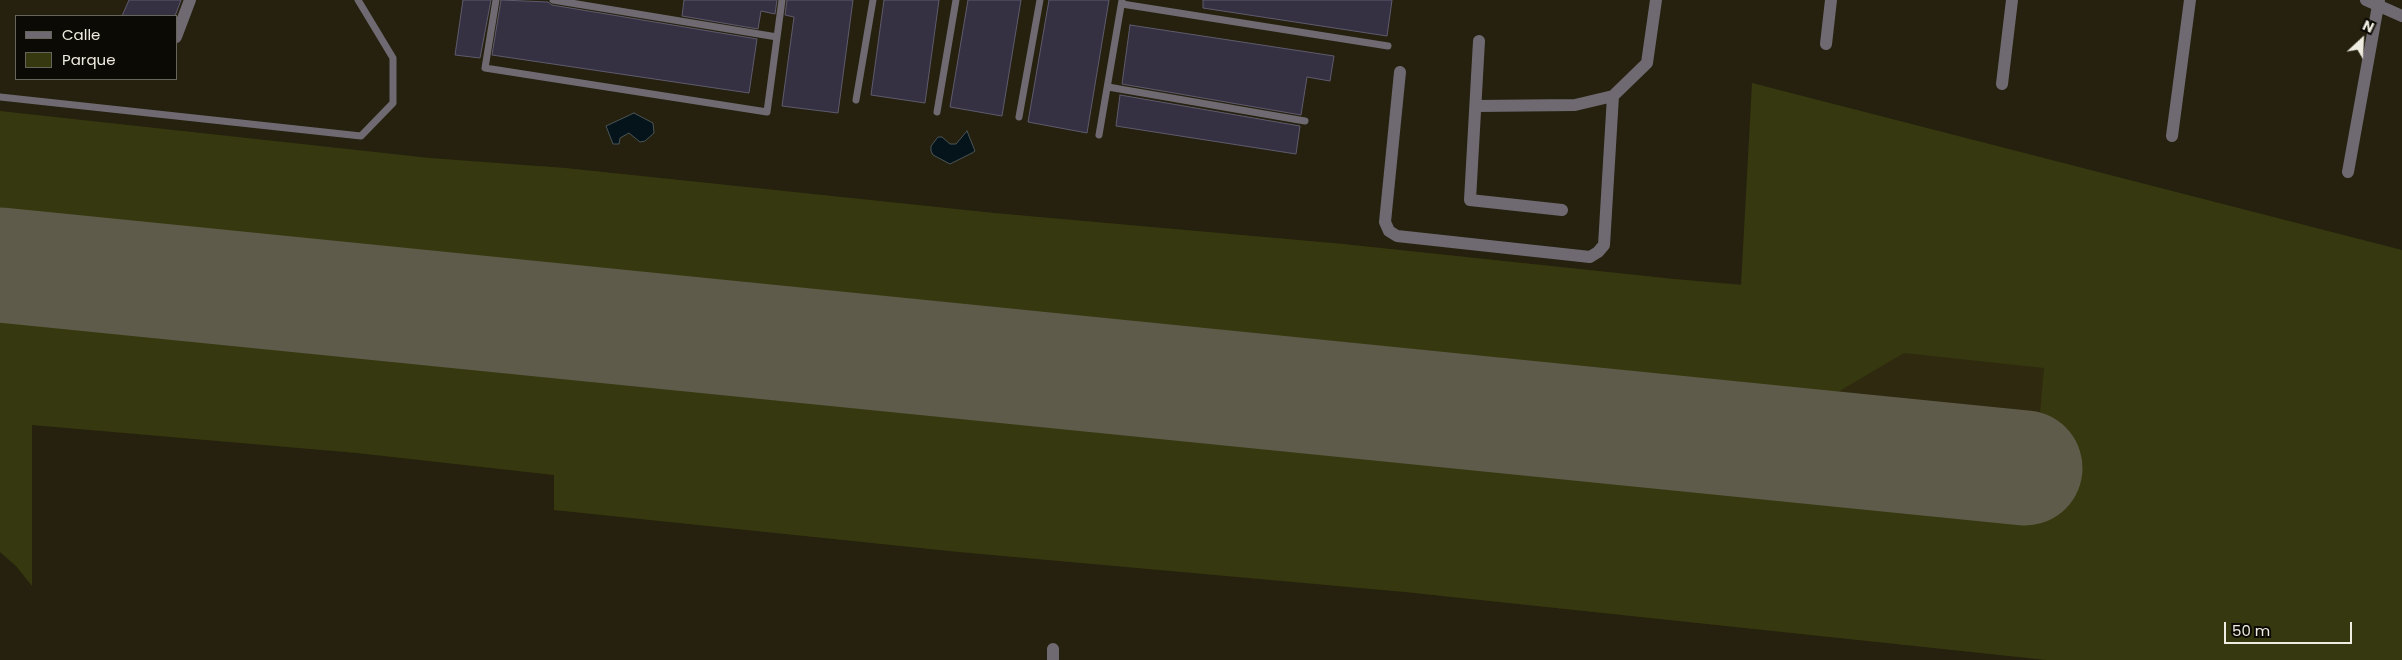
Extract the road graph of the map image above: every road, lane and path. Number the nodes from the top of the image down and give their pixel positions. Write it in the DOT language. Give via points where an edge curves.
graph roads {
  1 [pos="190,0"];
  2 [pos="358,0"];
  3 [pos="496,0"];
  4 [pos="553,0"];
  5 [pos="782,0"];
  6 [pos="873,0"];
  7 [pos="956,0"];
  8 [pos="1040,0"];
  9 [pos="1656,0"];
  10 [pos="1831,0"];
  11 [pos="2012,0"];
  12 [pos="2190,0"];
  13 [pos="2366,0"];
  14 [pos="1122,2"];
  15 [pos="2379,3"];
  16 [pos="2402,16"];
  17 [pos="178,32"];
  18 [pos="777,37"];
  19 [pos="1479,41"];
  20 [pos="1826,44"];
  21 [pos="1388,46"];
  22 [pos="1400,72"];
  23 [pos="2002,84"];
  24 [pos="1108,87"];
  25 [pos="1613,96"];
  26 [pos="0,98"];
  27 [pos="856,100"];
  28 [pos="1477,106"];
  29 [pos="937,112"];
  30 [pos="1019,117"];
  31 [pos="1306,121"];
  32 [pos="1099,135"];
  33 [pos="2172,136"];
  34 [pos="2348,172"];
  35 [pos="1562,210"];
  1 -- 17 [label="street"];
  2 -- 26 [label="lane" via="393,58 393,104 361,136"];
  3 -- 18 [label="lane" via="485,68 767,112"];
  4 -- 18 [label="lane"];
  5 -- 18 [label="lane"];
  6 -- 27 [label="lane"];
  7 -- 29 [label="lane"];
  8 -- 30 [label="lane"];
  9 -- 25 [label="street" via="1647,63"];
  10 -- 20 [label="street"];
  11 -- 23 [label="street"];
  12 -- 33 [label="street"];
  13 -- 15 [label="street"];
  14 -- 21 [label="lane"];
  14 -- 24 [label="lane"];
  15 -- 16 [label="street"];
  15 -- 34 [label="street"];
  19 -- 28 [label="street"];
  22 -- 25 [label="street" via="1385,222 1389,231 1397,236 1590,257 1598,252 1604,245"];
  24 -- 31 [label="lane"];
  24 -- 32 [label="lane"];
  25 -- 28 [label="street" via="1575,105"];
  28 -- 35 [label="street" via="1470,200"];
}
